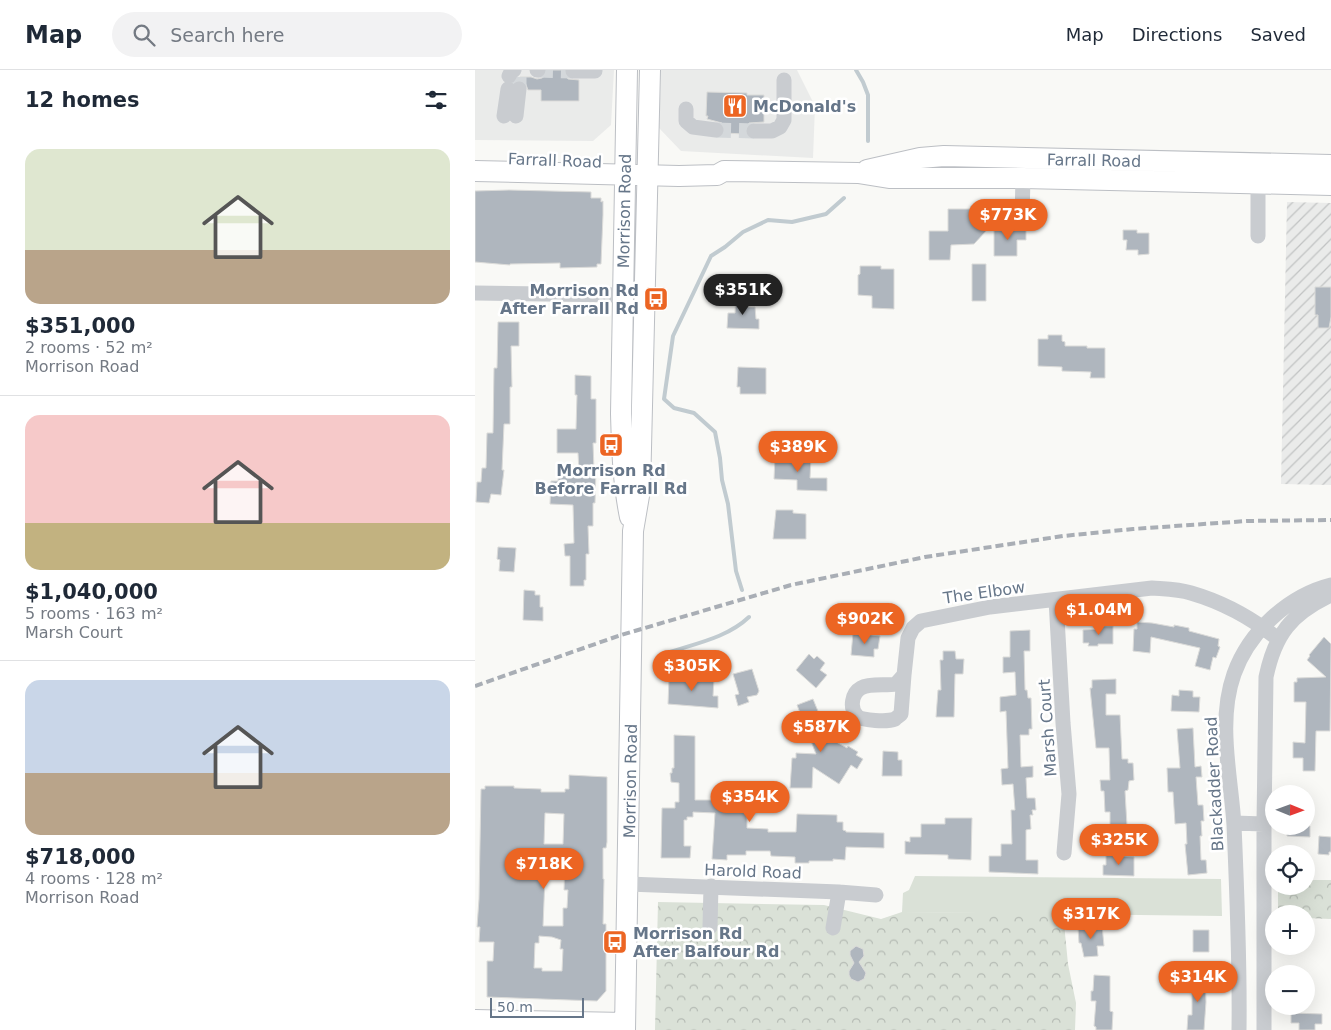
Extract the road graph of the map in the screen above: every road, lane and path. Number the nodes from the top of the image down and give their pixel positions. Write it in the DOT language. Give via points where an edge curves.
graph roads {
  1 [pos="627,70"];
  2 [pos="650,70"];
  3 [pos="573,71"];
  4 [pos="595,71"];
  5 [pos="780,77"];
  6 [pos="515,79"];
  7 [pos="686,109"];
  8 [pos="510,116"];
  9 [pos="716,130"];
  10 [pos="754,131"];
  11 [pos="475,158"];
  12 [pos="1000,158"];
  13 [pos="1087,160"];
  14 [pos="1157,161"];
  15 [pos="1331,165"];
  16 [pos="932,167"];
  17 [pos="624,168"];
  18 [pos="647,170"];
  19 [pos="475,172"];
  20 [pos="1000,178"];
  21 [pos="1023,178"];
  22 [pos="1087,180"];
  23 [pos="1157,181"];
  24 [pos="1258,183"];
  25 [pos="1331,185"];
  26 [pos="1022,217"];
  27 [pos="1259,236"];
  28 [pos="475,293"];
  29 [pos="622,295"];
  30 [pos="633,531"];
  31 [pos="1331,585"];
  32 [pos="1331,595"];
  33 [pos="1056,600"];
  34 [pos="1263,628"];
  35 [pos="1278,639"];
  36 [pos="905,675"];
  37 [pos="1234,823"];
  38 [pos="1264,824"];
  39 [pos="1064,853"];
  40 [pos="628,884"];
  41 [pos="711,886"];
  42 [pos="839,892"];
  43 [pos="876,895"];
  44 [pos="710,927"];
  45 [pos="833,928"];
  46 [pos="1239,957"];
  47 [pos="1264,957"];
  48 [pos="475,1020"];
  49 [pos="625,1027"];
  50 [pos="1239,1030"];
  51 [pos="1264,1030"];
  1 -- 17 [label="main road, Morrison Road"];
  2 -- 18 [label="main road, Morrison Road"];
  3 -- 4 [label="street"];
  5 -- 10 [label="street" via="774,130"];
  6 -- 8 [label="street"];
  7 -- 9 [label="street" via="687,121 693,127"];
  11 -- 17 [label="main road, Farrall Road"];
  12 -- 13 [label="main road, Farrall Road"];
  12 -- 16 [label="main road, Farrall Road"];
  12 -- 20 [label="main road"];
  13 -- 14 [label="main road, Farrall Road"];
  13 -- 22 [label="main road"];
  14 -- 15 [label="main road, Farrall Road"];
  14 -- 23 [label="main road"];
  16 -- 18 [label="main road, Farrall Road" via="889,164 858,173 724,171 717,175"];
  16 -- 20 [label="main road, Farrall Road"];
  17 -- 18 [label="main road, Farrall Road"];
  17 -- 19 [label="main road, Farrall Road"];
  17 -- 29 [label="main road, Morrison Road"];
  18 -- 30 [label="main road, Morrison Road" via="640,490"];
  20 -- 21 [label="main road, Farrall Road"];
  21 -- 22 [label="main road, Farrall Road"];
  21 -- 26 [label="street"];
  22 -- 23 [label="main road, Farrall Road"];
  23 -- 24 [label="main road, Farrall Road"];
  24 -- 25 [label="main road, Farrall Road"];
  24 -- 27 [label="street"];
  28 -- 29 [label="street"];
  29 -- 30 [label="main road, Morrison Road" via="622,462"];
  30 -- 40 [label="main road, Morrison Road"];
  31 -- 34 [label="street, Blackadder Road" via="1294,601"];
  32 -- 35 [label="street" via="1302,612"];
  33 -- 34 [label="street, The Elbow" via="1152,588 1172,589 1230,609"];
  33 -- 36 [label="street, The Elbow" via="921,621 908,638"];
  33 -- 39 [label="street, Marsh Court" via="1069,794"];
  34 -- 35 [label="street, The Elbow"];
  34 -- 37 [label="street, Blackadder Road" via="1234,673 1228,696 1226,723"];
  35 -- 38 [label="street" via="1266,678"];
  37 -- 38 [label="street"];
  37 -- 46 [label="street, Blackadder Road"];
  38 -- 47 [label="street"];
  40 -- 41 [label="street, Harold Road"];
  40 -- 49 [label="main road, Morrison Road"];
  41 -- 42 [label="street, Harold Road"];
  41 -- 44 [label="street"];
  42 -- 43 [label="street, Harold Road"];
  42 -- 45 [label="street"];
  46 -- 47 [label="street"];
  46 -- 50 [label="street, Blackadder Road"];
  47 -- 51 [label="street"];
  48 -- 49 [label="main road"];
}
